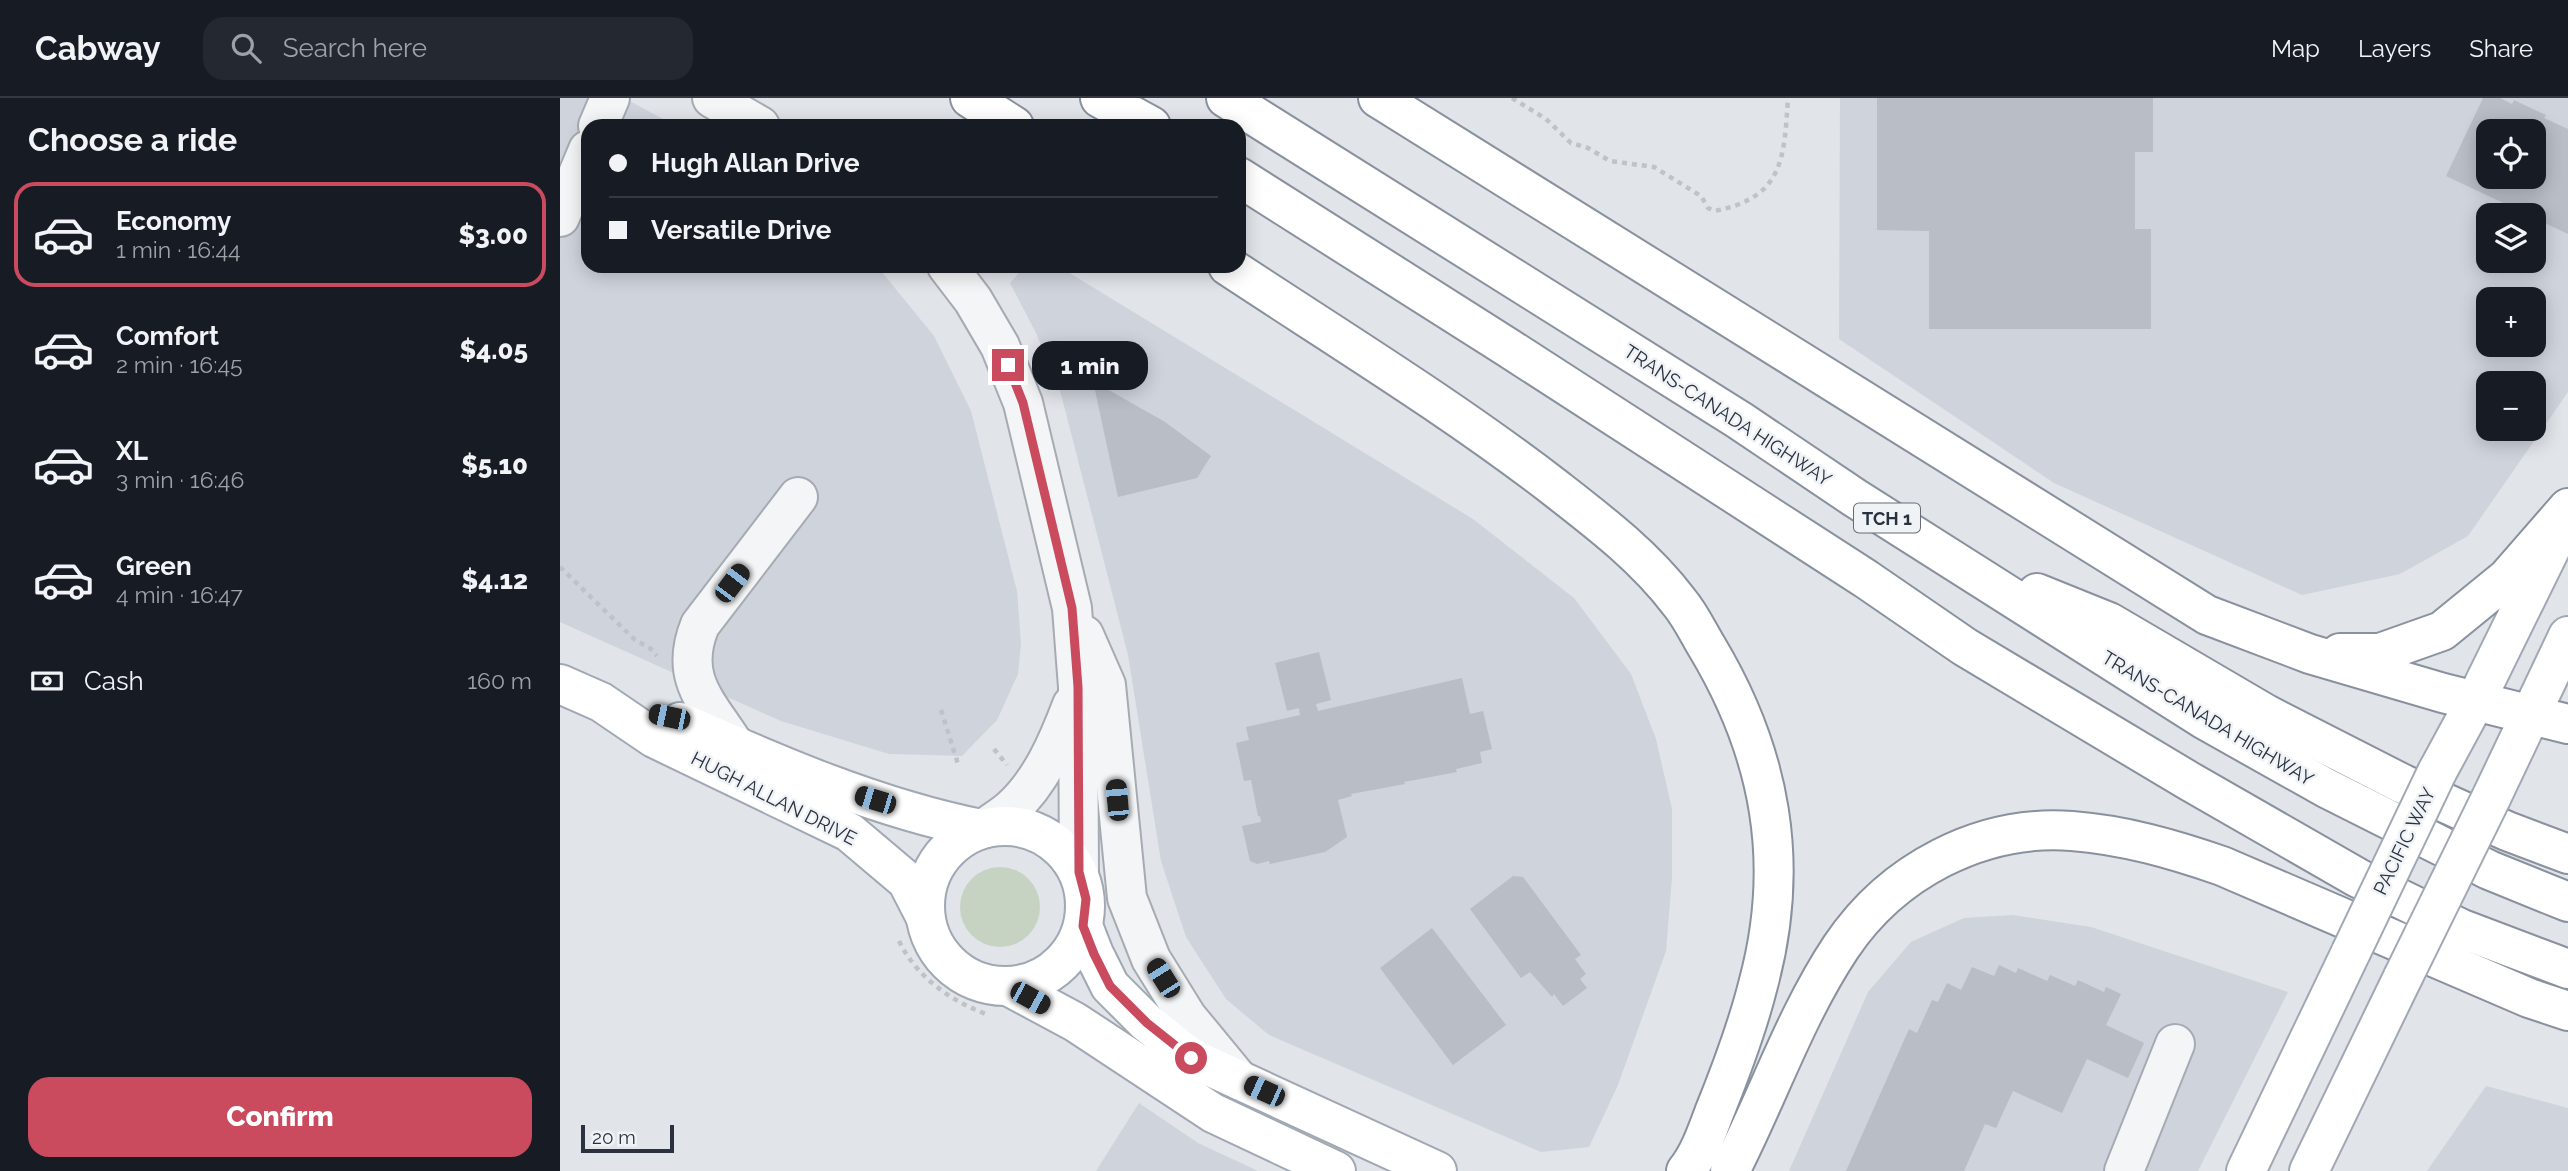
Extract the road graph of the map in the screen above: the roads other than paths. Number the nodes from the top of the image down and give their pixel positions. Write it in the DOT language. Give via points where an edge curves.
graph roads {
  1 [pos="610,98"];
  2 [pos="712,98"];
  3 [pos="970,98"];
  4 [pos="1100,98"];
  5 [pos="1226,98"];
  6 [pos="1378,98"];
  7 [pos="601,119"];
  8 [pos="748,119"];
  9 [pos="1003,119"];
  10 [pos="1138,119"];
  11 [pos="581,167"];
  12 [pos="1246,181"];
  13 [pos="560,218"];
  14 [pos="952,273"];
  15 [pos="1238,273"];
  16 [pos="798,497"];
  17 [pos="2568,508"];
  18 [pos="2568,514"];
  19 [pos="1943,554"];
  20 [pos="1072,608"];
  21 [pos="2568,636"];
  22 [pos="2310,654"];
  23 [pos="560,684"];
  24 [pos="1078,687"];
  25 [pos="2476,700"];
  26 [pos="601,702"];
  27 [pos="2531,713"];
  28 [pos="2568,724"];
  29 [pos="735,746"];
  30 [pos="983,828"];
  31 [pos="2568,854"];
  32 [pos="1079,872"];
  33 [pos="2568,902"];
  34 [pos="910,924"];
  35 [pos="1083,926"];
  36 [pos="2568,969"];
  37 [pos="1001,1002"];
  38 [pos="2568,1011"];
  39 [pos="2175,1044"];
  40 [pos="1238,1080"];
  41 [pos="1737,1162"];
  42 [pos="1336,1171"];
  43 [pos="1437,1171"];
  44 [pos="1686,1171"];
  45 [pos="2124,1171"];
  46 [pos="2246,1171"];
  47 [pos="2309,1171"];
  1 -- 7 [label="street"];
  2 -- 8 [label="street"];
  3 -- 9 [label="main road"];
  4 -- 10 [label="main road"];
  5 -- 19 [label="main road, TRANS-CANADA HIGHWAY / TCH 1" via="1728,413"];
  6 -- 22 [label="main road" via="2207,615"];
  11 -- 13 [label="street"];
  12 -- 36 [label="main road" via="1530,361 1965,647 2189,781 2358,878 2462,929"];
  14 -- 20 [label="street" via="1000,346 1023,403"];
  15 -- 44 [label="main road" via="1504,449 1612,531 1681,603 1725,677 1767,797 1775,891 1769,945 1748,1024 1708,1129"];
  16 -- 29 [label="street" via="700,625 693,641 690,659 699,691"];
  17 -- 22 [label="main road" via="2507,578 2442,631 2380,653"];
  18 -- 25 [label="main road, PACIFIC WAY"];
  19 -- 31 [label="main road" via="2109,622 2266,714 2365,765"];
  19 -- 33 [label="main road, TRANS-CANADA HIGHWAY / TCH 1" via="2205,720 2326,788 2489,870"];
  20 -- 24 [label="street"];
  20 -- 40 [label="street" via="1106,685 1126,898 1151,959 1187,1017"];
  21 -- 27 [label="main road"];
  22 -- 25 [label="main road"];
  23 -- 26 [label="main road, HUGH ALLAN DRIVE"];
  24 -- 30 [label="street" via="1052,752 1033,783 1012,808"];
  24 -- 32 [label="street"];
  25 -- 27 [label="main road"];
  25 -- 46 [label="main road, PACIFIC WAY, bridge"];
  26 -- 29 [label="main road, HUGH ALLAN DRIVE" via="669,717"];
  26 -- 34 [label="main road, HUGH ALLAN DRIVE" via="654,738 849,832 907,881"];
  27 -- 28 [label="main road"];
  27 -- 47 [label="main road, bridge"];
  29 -- 30 [label="main road, HUGH ALLAN DRIVE" via="831,786 942,821"];
  30 -- 32 [label="main road" via="1027,828 1048,837 1066,852"];
  30 -- 34 [label="main road" via="944,853"];
  32 -- 35 [label="main road" via="1086,899"];
  34 -- 37 [label="main road" via="931,938 943,958 984,984"];
  35 -- 37 [label="main road" via="1073,950 1056,969"];
  35 -- 40 [label="main road" via="1110,986 1128,1004 1191,1058"];
  37 -- 42 [label="main road" via="1075,1022 1213,1113"];
  38 -- 41 [label="main road" via="2187,854 2109,836 2029,832 1967,845 1931,863 1906,879 1859,924 1822,977"];
  39 -- 45 [label="street"];
  40 -- 43 [label="main road"];
}
